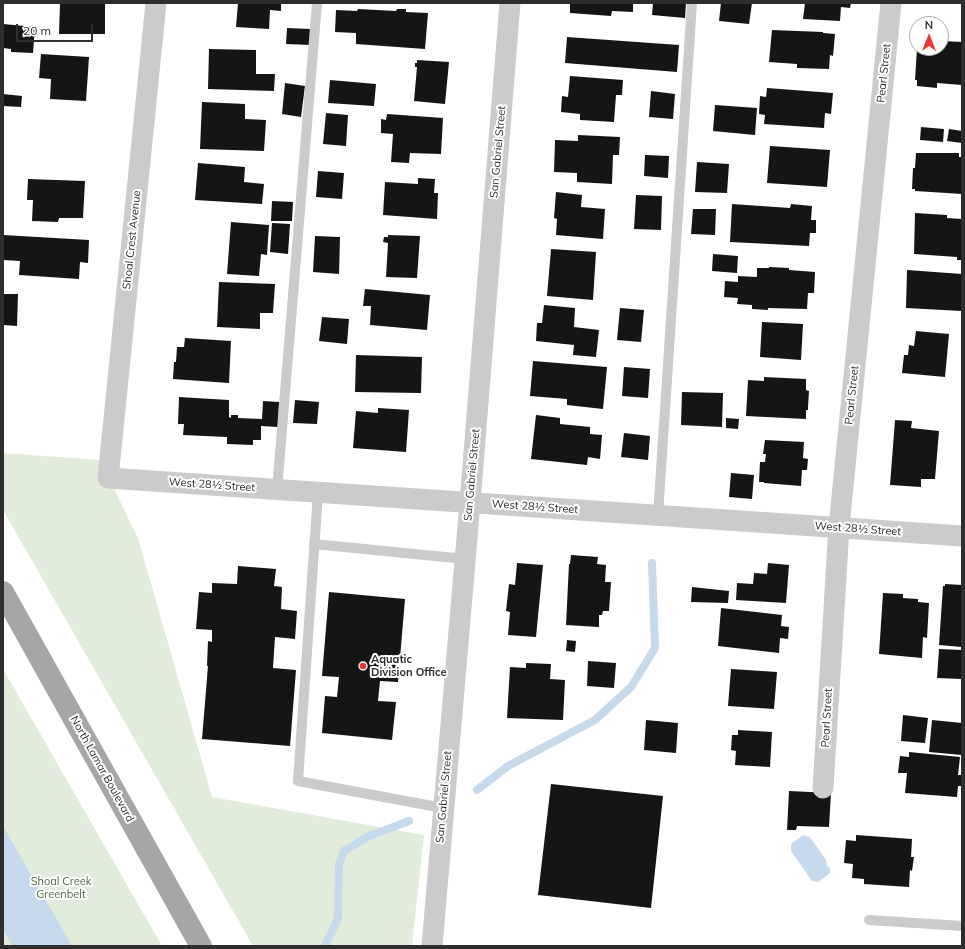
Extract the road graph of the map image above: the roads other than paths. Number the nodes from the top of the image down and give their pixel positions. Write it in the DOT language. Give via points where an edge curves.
graph roads {
  1 [pos="156,3"];
  2 [pos="317,3"];
  3 [pos="510,3"];
  4 [pos="692,3"];
  5 [pos="891,3"];
  6 [pos="108,478"];
  7 [pos="277,490"];
  8 [pos="318,493"];
  9 [pos="470,503"];
  10 [pos="658,516"];
  11 [pos="839,527"];
  12 [pos="962,536"];
  13 [pos="314,544"];
  14 [pos="465,559"];
  15 [pos="3,592"];
  16 [pos="823,788"];
  17 [pos="443,808"];
  18 [pos="869,920"];
  19 [pos="962,926"];
  20 [pos="201,946"];
  21 [pos="432,946"];
  1 -- 6 [label="street, Shoal Crest Avenue"];
  2 -- 7 [label="lane"];
  3 -- 9 [label="street, San Gabriel Street"];
  4 -- 10 [label="lane"];
  5 -- 11 [label="street, Pearl Street"];
  6 -- 7 [label="street, West 28½ Street"];
  7 -- 8 [label="street, West 28½ Street"];
  8 -- 9 [label="street, West 28½ Street"];
  8 -- 13 [label="lane"];
  9 -- 10 [label="street, West 28½ Street"];
  9 -- 14 [label="street, San Gabriel Street"];
  10 -- 11 [label="street, West 28½ Street"];
  11 -- 12 [label="street, West 28½ Street"];
  11 -- 16 [label="street, Pearl Street"];
  13 -- 14 [label="lane"];
  13 -- 17 [label="lane" via="298,781"];
  14 -- 17 [label="street, San Gabriel Street"];
  15 -- 20 [label="main road, North Lamar Boulevard"];
  17 -- 21 [label="street, San Gabriel Street"];
  18 -- 19 [label="lane"];
}
